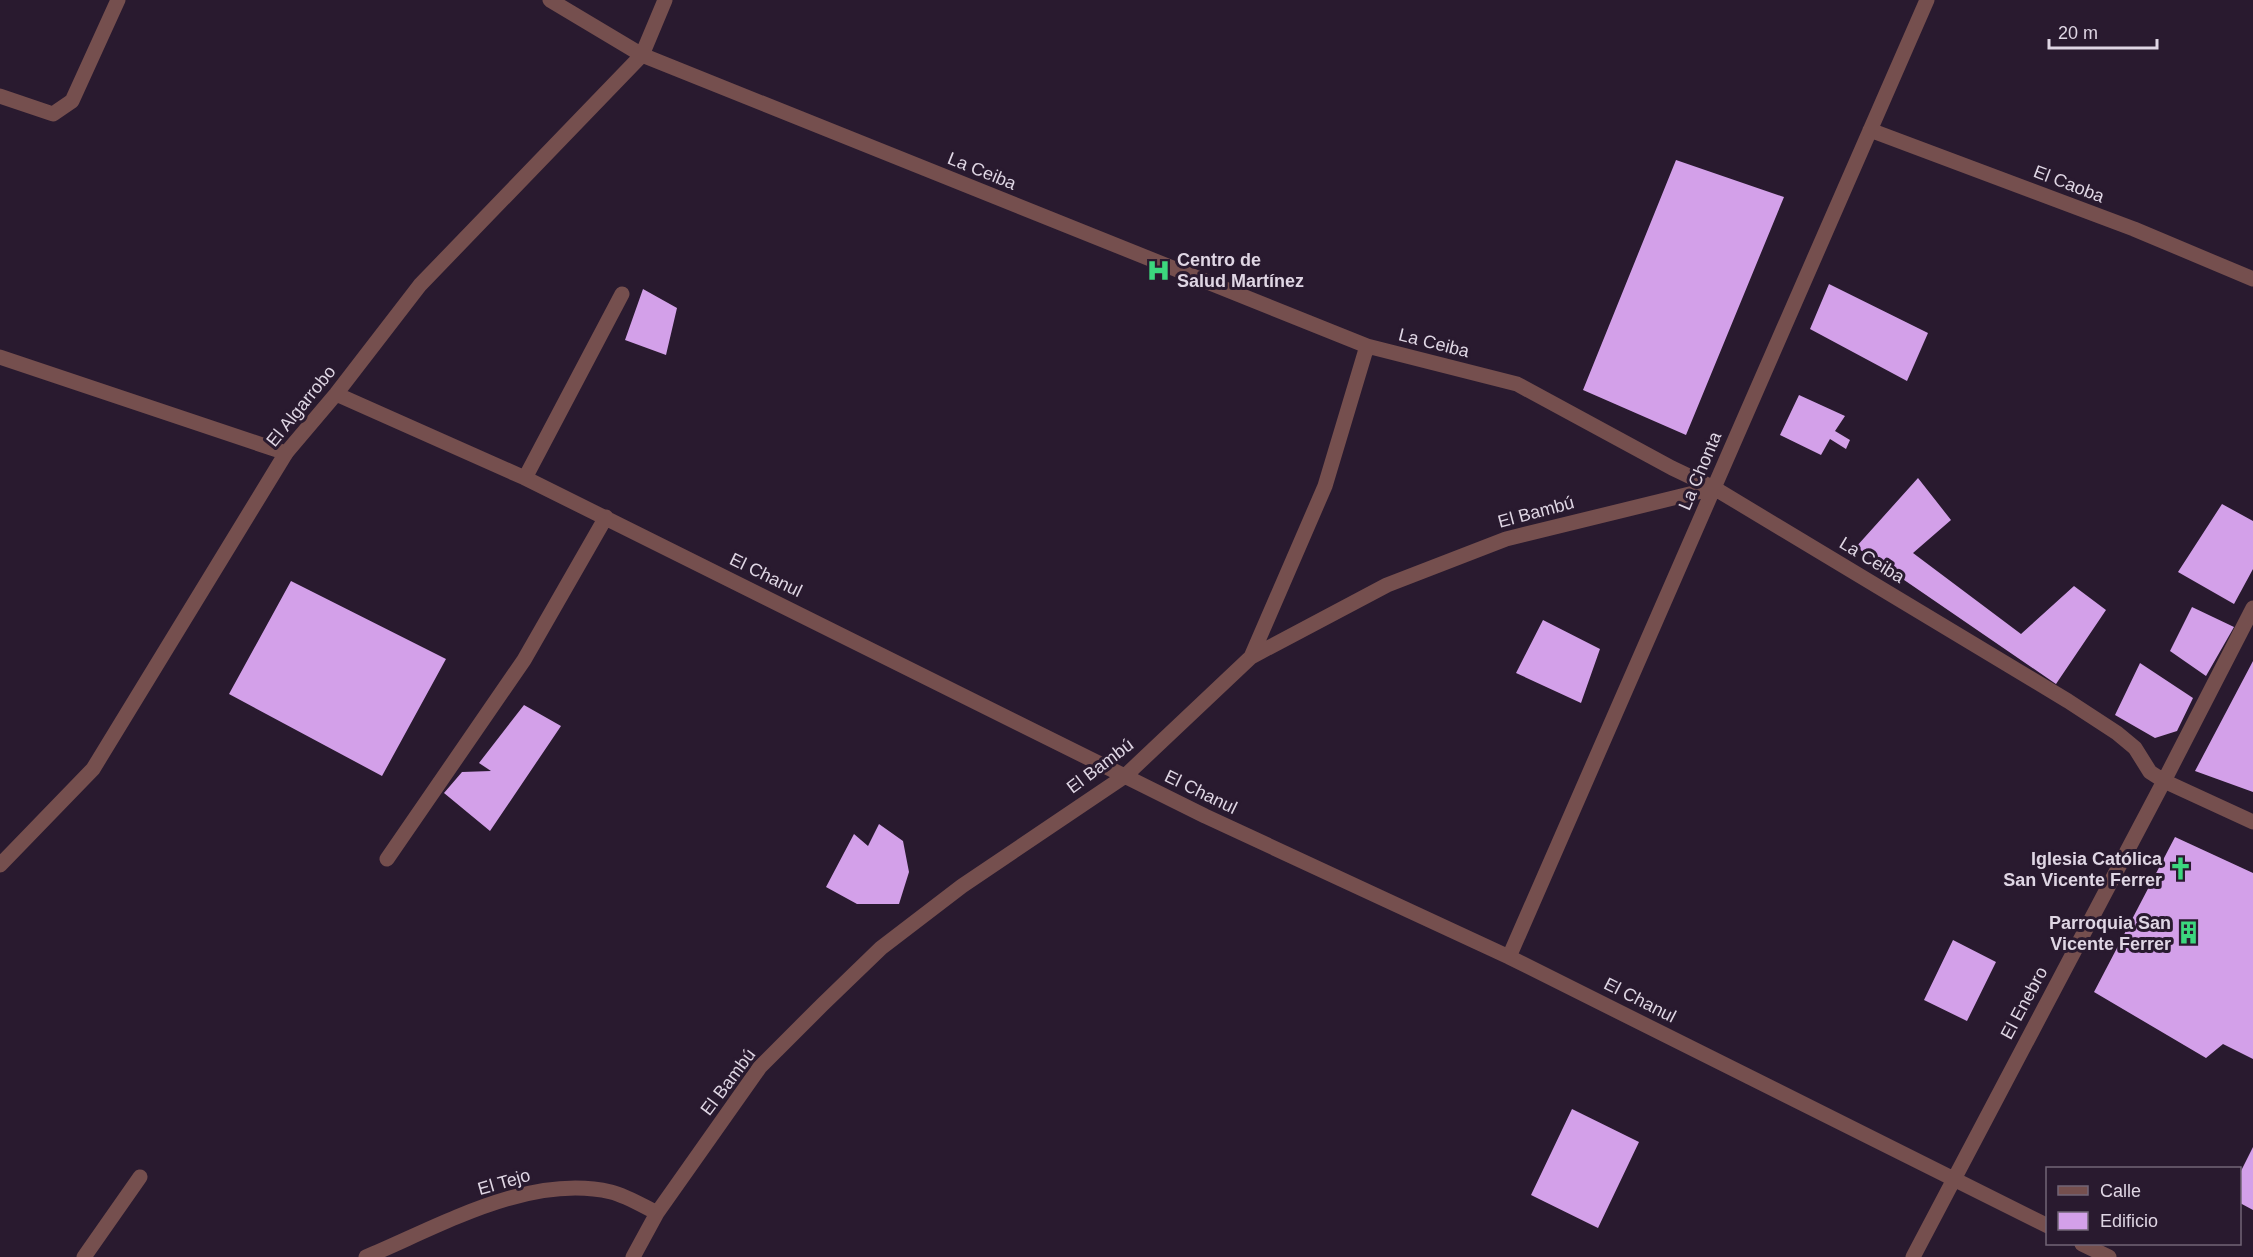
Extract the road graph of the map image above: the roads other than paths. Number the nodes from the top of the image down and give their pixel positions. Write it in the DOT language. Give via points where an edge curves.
graph roads {
  1 [pos="118,0"];
  2 [pos="550,0"];
  3 [pos="665,0"];
  4 [pos="1927,0"];
  5 [pos="642,55"];
  6 [pos="0,96"];
  7 [pos="1870,130"];
  8 [pos="2253,279"];
  9 [pos="622,294"];
  10 [pos="1367,346"];
  11 [pos="0,357"];
  12 [pos="336,394"];
  13 [pos="286,453"];
  14 [pos="525,478"];
  15 [pos="1714,488"];
  16 [pos="606,517"];
  17 [pos="2253,608"];
  18 [pos="1251,657"];
  19 [pos="1125,776"];
  20 [pos="2164,781"];
  21 [pos="2253,822"];
  22 [pos="387,859"];
  23 [pos="0,865"];
  24 [pos="1509,957"];
  25 [pos="140,1177"];
  26 [pos="1953,1178"];
  27 [pos="657,1213"];
  28 [pos="2046,1225"];
  29 [pos="2084,1245"];
  30 [pos="84,1257"];
  31 [pos="366,1257"];
  32 [pos="633,1257"];
  33 [pos="1913,1257"];
  34 [pos="2109,1257"];
  1 -- 6 [label="street" via="72,101 52,114"];
  2 -- 5 [label="street, La Ceiba"];
  3 -- 5 [label="street, El Algarrobo"];
  4 -- 7 [label="street, La Chonta"];
  5 -- 10 [label="street, La Ceiba"];
  5 -- 12 [label="street, El Algarrobo" via="420,285"];
  7 -- 8 [label="street, El Caoba" via="2133,229"];
  7 -- 15 [label="street, La Chonta"];
  9 -- 14 [label="street"];
  10 -- 15 [label="street, La Ceiba" via="1517,384"];
  10 -- 18 [label="street" via="1325,486"];
  11 -- 13 [label="street"];
  12 -- 13 [label="street, El Algarrobo"];
  12 -- 14 [label="street, El Chanul"];
  13 -- 23 [label="street, El Algarrobo" via="93,769"];
  14 -- 16 [label="street, El Chanul"];
  15 -- 18 [label="street, El Bambú" via="1506,539 1387,585"];
  15 -- 20 [label="street, La Ceiba" via="2088,714 2135,748 2150,772"];
  15 -- 24 [label="street, La Chonta"];
  16 -- 19 [label="street, El Chanul"];
  16 -- 22 [label="street" via="524,660"];
  17 -- 20 [label="street, El Enebro"];
  18 -- 19 [label="street, El Bambú"];
  19 -- 24 [label="street, El Chanul"];
  19 -- 27 [label="street, El Bambú" via="962,886 881,948 760,1067"];
  20 -- 21 [label="street, La Ceiba"];
  20 -- 26 [label="street, El Enebro"];
  24 -- 26 [label="street, El Chanul"];
  25 -- 30 [label="street"];
  26 -- 28 [label="street, El Chanul"];
  26 -- 33 [label="street, El Enebro"];
  27 -- 31 [label="street, El Tejo" via="612,1192 567,1187 505,1198"];
  27 -- 32 [label="street, El Bambú"];
  29 -- 34 [label="street"];
}
